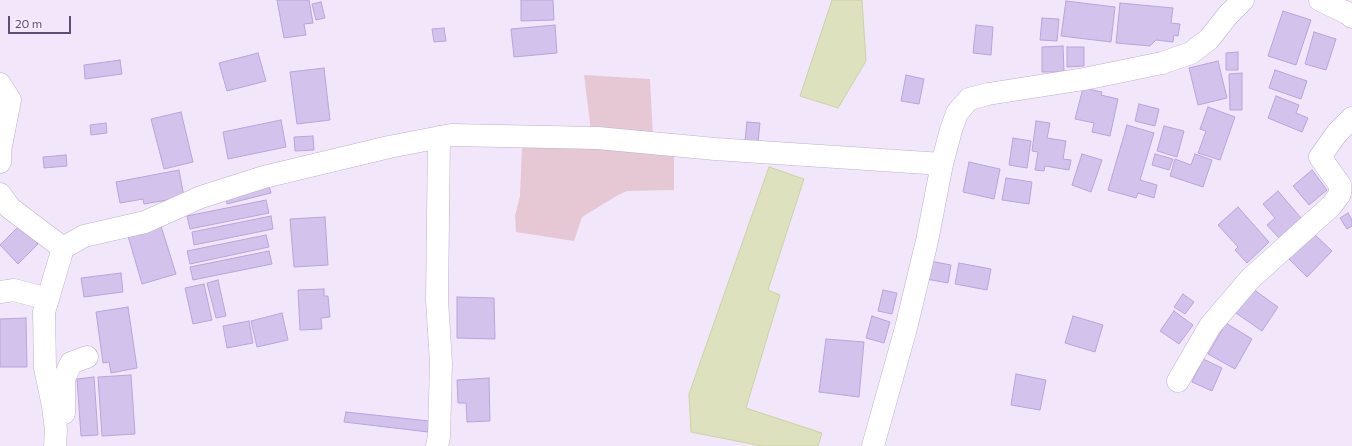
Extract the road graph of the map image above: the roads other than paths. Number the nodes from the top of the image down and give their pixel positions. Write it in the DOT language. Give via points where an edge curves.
graph roads {
  1 [pos="1243,0"];
  2 [pos="1320,0"];
  3 [pos="1352,17"];
  4 [pos="0,84"];
  5 [pos="1352,118"];
  6 [pos="439,137"];
  7 [pos="0,162"];
  8 [pos="942,164"];
  9 [pos="0,194"];
  10 [pos="63,248"];
  11 [pos="0,292"];
  12 [pos="48,299"];
  13 [pos="87,357"];
  14 [pos="1178,380"];
  15 [pos="56,438"];
  16 [pos="437,446"];
  17 [pos="872,446"];
  1 -- 8 [label="street" via="1209,39 1191,53 1162,63 969,99 957,113"];
  2 -- 3 [label="street"];
  4 -- 7 [label="street" via="10,100"];
  5 -- 14 [label="street" via="1337,133 1320,157 1340,185 1340,194 1331,206 1245,285 1210,326"];
  6 -- 8 [label="street" via="456,135 598,138 715,149"];
  6 -- 10 [label="street" via="264,177 201,198 145,222 84,236"];
  6 -- 16 [label="street" via="437,292 441,363"];
  8 -- 17 [label="street" via="908,321"];
  9 -- 10 [label="street" via="10,208"];
  10 -- 12 [label="street"];
  11 -- 12 [label="street" via="14,290"];
  12 -- 15 [label="street" via="44,312 45,368 53,406"];
  13 -- 15 [label="street" via="71,363 64,379 64,418"];
}
